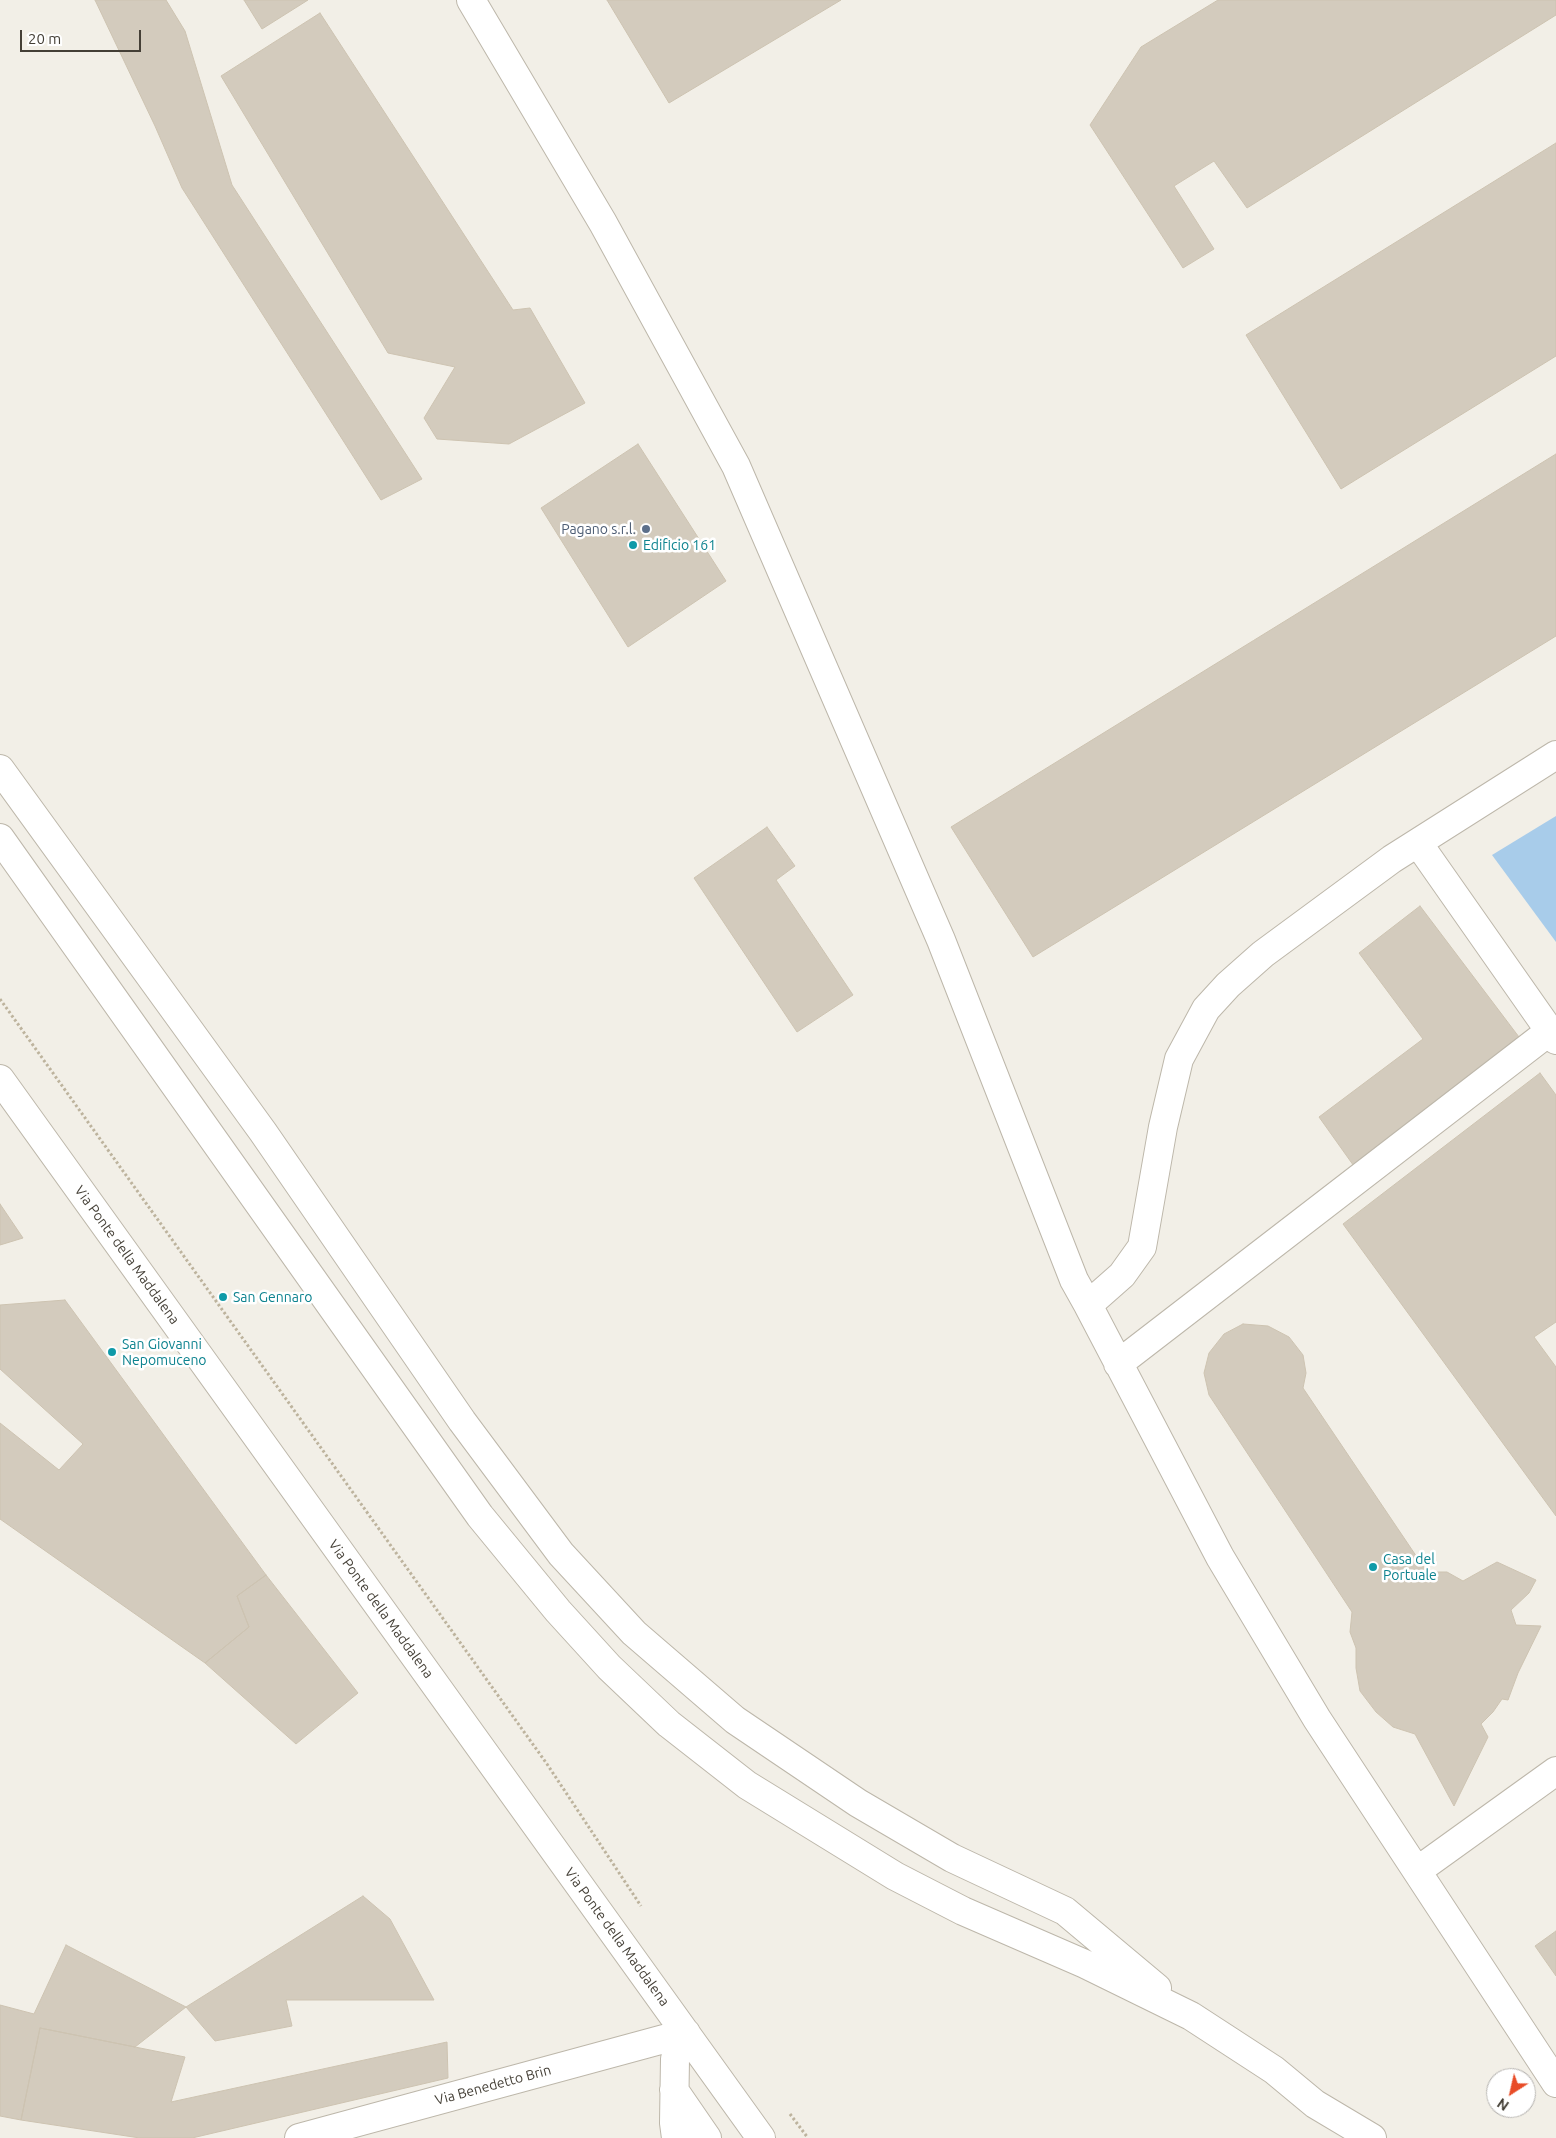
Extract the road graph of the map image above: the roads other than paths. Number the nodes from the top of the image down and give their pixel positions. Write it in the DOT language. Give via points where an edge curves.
graph roads {
  1 [pos="471,0"];
  2 [pos="1556,755"];
  3 [pos="0,768"];
  4 [pos="0,838"];
  5 [pos="1418,843"];
  6 [pos="1553,1035"];
  7 [pos="0,1079"];
  8 [pos="1088,1305"];
  9 [pos="1118,1364"];
  10 [pos="1556,1771"];
  11 [pos="1417,1871"];
  12 [pos="1191,2016"];
  13 [pos="686,2033"];
  14 [pos="1556,2083"];
  15 [pos="674,2090"];
  16 [pos="299,2138"];
  17 [pos="676,2138"];
  18 [pos="708,2138"];
  19 [pos="761,2138"];
  20 [pos="1372,2138"];
  1 -- 8 [label="street" via="603,224 736,466 941,940 1074,1280"];
  2 -- 5 [label="street"];
  3 -- 12 [label="street" via="263,1132 462,1421 562,1554 634,1633 735,1720 858,1803 952,1858 1065,1911"];
  4 -- 12 [label="street" via="480,1516 558,1611 609,1666 669,1724 747,1785 895,1876"];
  5 -- 6 [label="street"];
  5 -- 8 [label="street" via="1263,954 1206,1009 1179,1059 1163,1127 1142,1247 1122,1275"];
  6 -- 9 [label="street"];
  7 -- 13 [label="street, Via Ponte della Maddalena"];
  8 -- 9 [label="street"];
  9 -- 11 [label="street" via="1220,1557 1317,1719"];
  10 -- 11 [label="street"];
  11 -- 14 [label="street"];
  12 -- 20 [label="street" via="1274,2070 1315,2104"];
  13 -- 15 [label="street" via="675,2059"];
  13 -- 16 [label="street, Via Benedetto Brin"];
  13 -- 19 [label="street, Via Ponte della Maddalena"];
  15 -- 17 [label="street"];
  15 -- 18 [label="street"];
}
